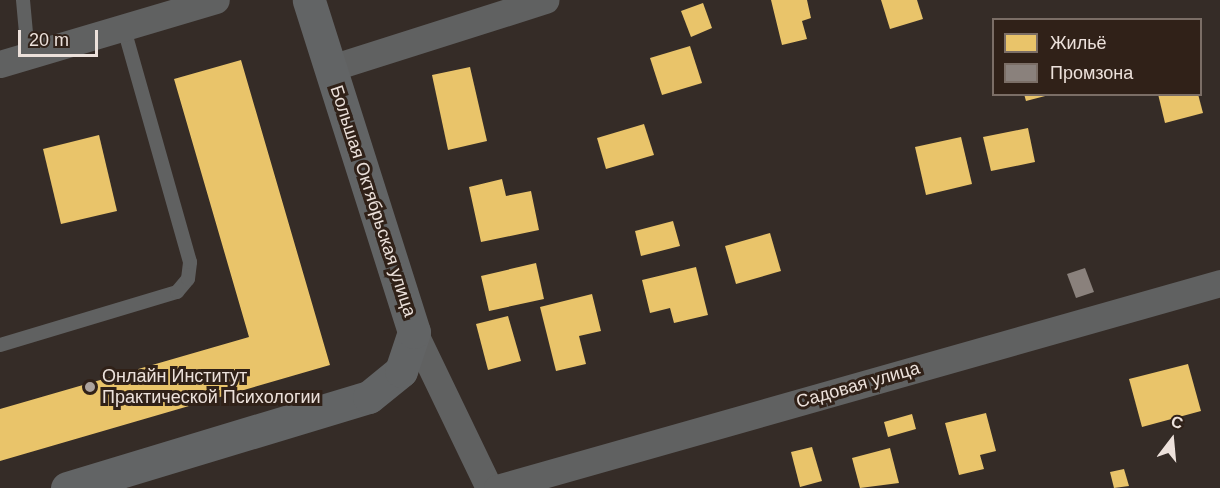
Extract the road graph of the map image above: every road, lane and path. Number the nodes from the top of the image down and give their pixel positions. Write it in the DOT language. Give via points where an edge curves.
graph roads {
  1 [pos="22,0"];
  2 [pos="216,0"];
  3 [pos="309,0"];
  4 [pos="546,0"];
  5 [pos="123,25"];
  6 [pos="28,55"];
  7 [pos="0,64"];
  8 [pos="331,68"];
  9 [pos="1220,283"];
  10 [pos="414,332"];
  11 [pos="0,345"];
  12 [pos="67,488"];
  13 [pos="489,488"];
  14 [pos="497,488"];
  1 -- 6 [label="lane"];
  2 -- 5 [label="street"];
  3 -- 8 [label="main road, Большая Октябрьская улица"];
  4 -- 8 [label="street"];
  5 -- 6 [label="street"];
  5 -- 11 [label="lane" via="190,262 188,279 177,292"];
  6 -- 7 [label="street"];
  8 -- 10 [label="main road, Большая Октябрьская улица"];
  9 -- 14 [label="street, Садовая улица"];
  10 -- 12 [label="main road, Большая Октябрьская улица" via="401,371 369,397"];
  10 -- 13 [label="street"];
}
